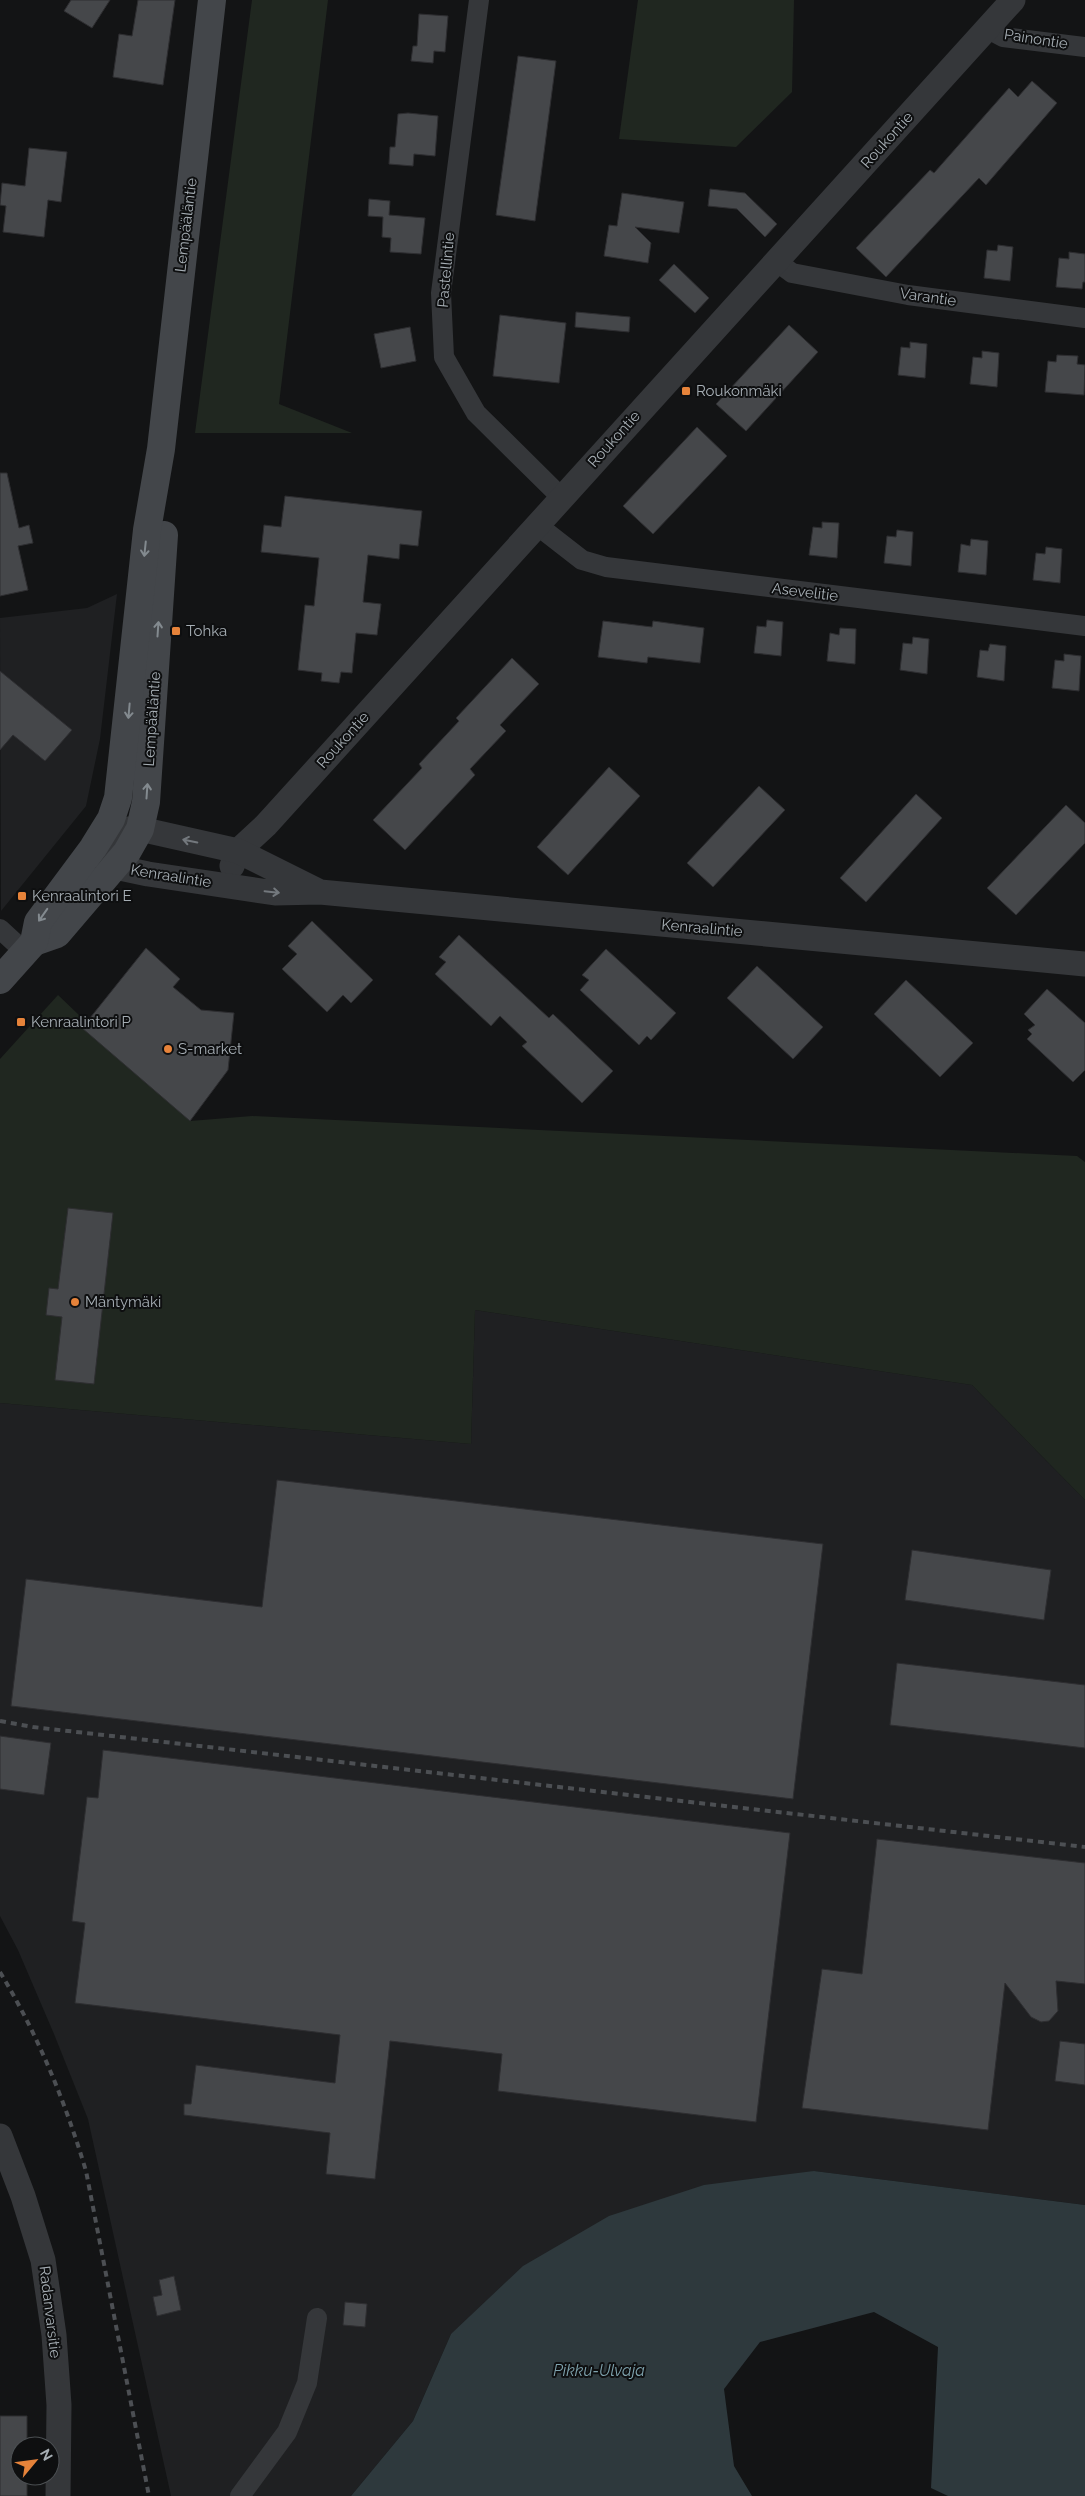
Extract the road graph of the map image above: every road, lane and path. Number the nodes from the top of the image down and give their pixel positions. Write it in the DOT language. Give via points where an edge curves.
graph roads {
  1 [pos="212,0"];
  2 [pos="479,0"];
  3 [pos="1013,0"];
  4 [pos="988,29"];
  5 [pos="1085,47"];
  6 [pos="776,261"];
  7 [pos="1085,318"];
  8 [pos="161,450"];
  9 [pos="562,498"];
  10 [pos="538,525"];
  11 [pos="1085,626"];
  12 [pos="140,829"];
  13 [pos="93,848"];
  14 [pos="238,851"];
  15 [pos="115,867"];
  16 [pos="225,885"];
  17 [pos="320,892"];
  18 [pos="0,929"];
  19 [pos="30,947"];
  20 [pos="1085,964"];
  21 [pos="0,980"];
  22 [pos="0,2136"];
  23 [pos="317,2318"];
  24 [pos="58,2496"];
  25 [pos="240,2496"];
  1 -- 8 [label="main road, Lempääläntie"];
  2 -- 9 [label="street, Pastellintie" via="441,293 444,357 476,413"];
  3 -- 4 [label="street, Roukontie"];
  4 -- 5 [label="street, Painontie" via="1003,37"];
  4 -- 6 [label="street, Roukontie"];
  6 -- 7 [label="street, Varantie" via="792,273 898,293"];
  6 -- 9 [label="street, Roukontie"];
  12 -- 8 [label="main road, Lempääläntie, one-way" via="146,802 164,532"];
  8 -- 13 [label="main road, Lempääläntie, one-way" via="147,530 118,798 111,819"];
  9 -- 10 [label="street, Roukontie"];
  10 -- 11 [label="street, Asevelitie" via="582,560 606,567"];
  10 -- 14 [label="street, Roukontie" via="266,825"];
  12 -- 13 [label="street, Kenraalintie" via="118,831"];
  14 -- 12 [label="street, Kenraalintie, one-way"];
  12 -- 15 [label="main road, Lempääläntie"];
  13 -- 15 [label="street, Kenraalintie"];
  13 -- 19 [label="main road, Lempääläntie, one-way" via="41,918"];
  14 -- 16 [label="street, Roukontie"];
  14 -- 17 [label="street, Kenraalintie"];
  15 -- 16 [label="street, Kenraalintie"];
  15 -- 19 [label="main road, Lempääläntie" via="56,934"];
  16 -- 17 [label="street, Kenraalintie, one-way" via="275,892"];
  17 -- 20 [label="street, Kenraalintie"];
  18 -- 19 [label="street"];
  19 -- 21 [label="main road, Lempääläntie"];
  22 -- 24 [label="street, Radanvarsitie" via="43,2260 58,2387"];
  23 -- 25 [label="street" via="307,2383 287,2432"];
}
